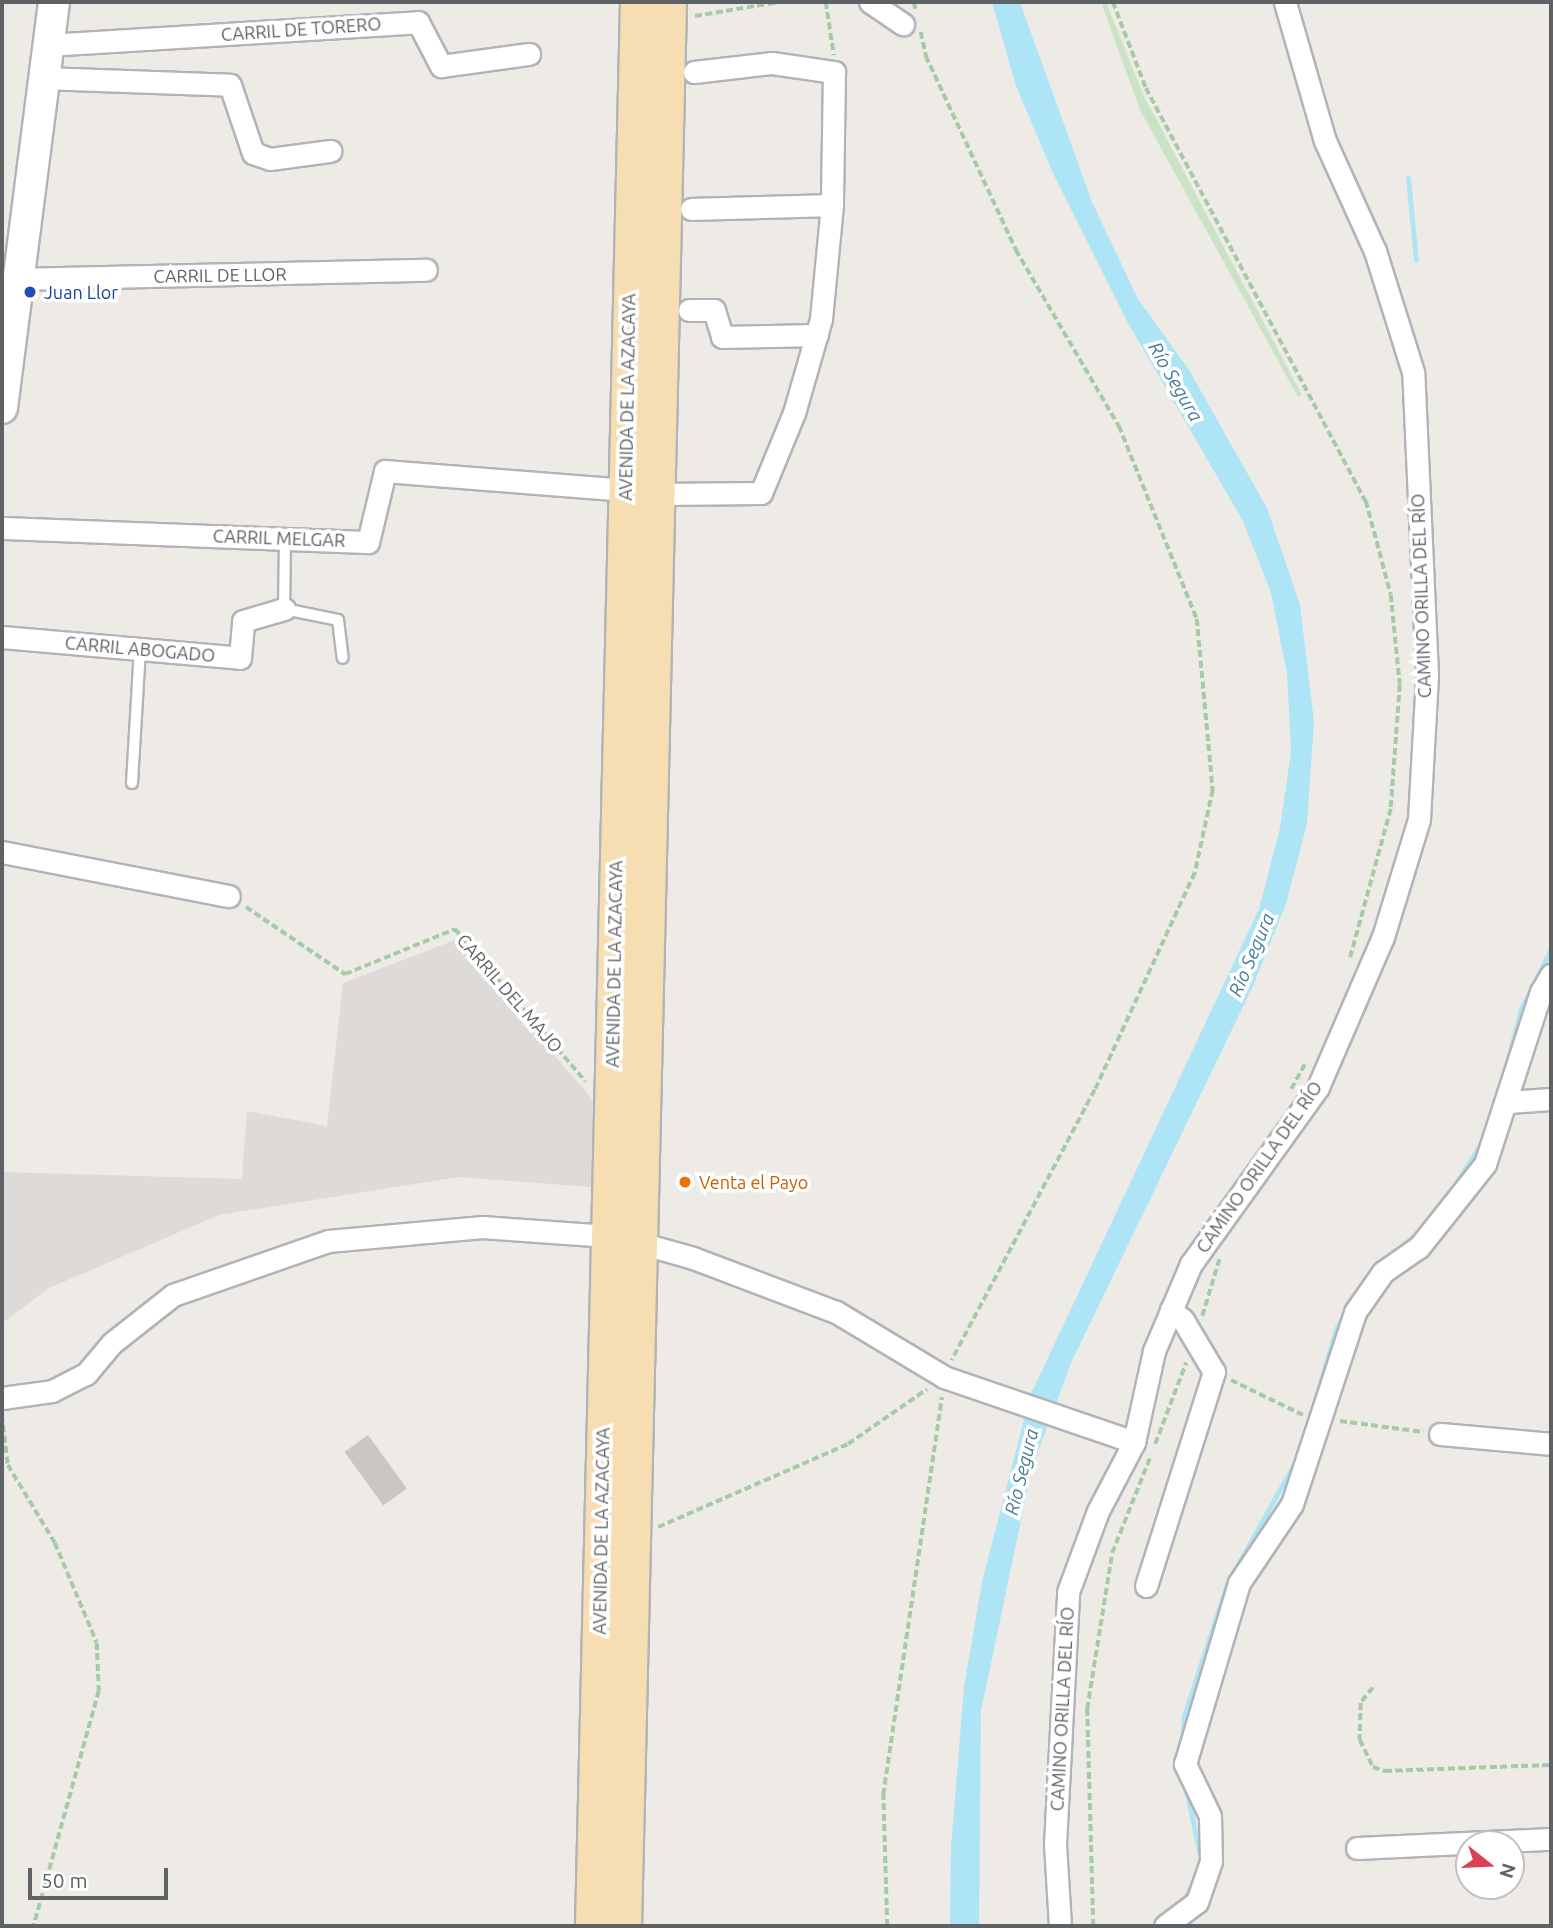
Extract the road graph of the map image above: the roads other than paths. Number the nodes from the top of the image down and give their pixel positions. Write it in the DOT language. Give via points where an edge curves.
graph roads {
  1 [pos="54,2"];
  2 [pos="637,2"];
  3 [pos="870,2"];
  4 [pos="1285,2"];
  5 [pos="669,11"];
  6 [pos="904,24"];
  7 [pos="47,46"];
  8 [pos="528,54"];
  9 [pos="695,72"];
  10 [pos="43,78"];
  11 [pos="330,151"];
  12 [pos="832,205"];
  13 [pos="691,209"];
  14 [pos="426,270"];
  15 [pos="10,286"];
  16 [pos="689,310"];
  17 [pos="817,335"];
  18 [pos="2,408"];
  19 [pos="625,490"];
  20 [pos="658,494"];
  21 [pos="2,528"];
  22 [pos="285,539"];
  23 [pos="284,609"];
  24 [pos="2,637"];
  25 [pos="140,649"];
  26 [pos="343,658"];
  27 [pos="132,783"];
  28 [pos="2,852"];
  29 [pos="229,896"];
  30 [pos="1551,975"];
  31 [pos="1551,1099"];
  32 [pos="1508,1102"];
  33 [pos="608,1236"];
  34 [pos="640,1243"];
  35 [pos="1171,1311"];
  36 [pos="2,1398"];
  37 [pos="1440,1434"];
  38 [pos="1134,1442"];
  39 [pos="1551,1444"];
  40 [pos="1146,1586"];
  41 [pos="1551,1839"];
  42 [pos="1357,1848"];
  43 [pos="592,1926"];
  44 [pos="624,1926"];
  45 [pos="1060,1926"];
  46 [pos="1165,1926"];
  1 -- 7 [label="main road"];
  2 -- 19 [label="main road, AVENIDA DE LA AZACAYA"];
  3 -- 6 [label="street"];
  4 -- 35 [label="street, CAMINO ORILLA DEL RÍO" via="1325,141 1375,251 1413,372 1427,675 1419,818 1383,937 1318,1087 1191,1264"];
  5 -- 20 [label="main road, AVENIDA DE LA AZACAYA"];
  7 -- 8 [label="street, CARRIL DE TORERO" via="418,22 442,66"];
  7 -- 10 [label="main road"];
  9 -- 12 [label="street" via="772,63 834,72"];
  10 -- 11 [label="street" via="230,85 253,153 270,159"];
  10 -- 15 [label="main road"];
  12 -- 13 [label="street"];
  12 -- 17 [label="street"];
  14 -- 15 [label="street, CARRIL DE LLOR"];
  15 -- 18 [label="main road"];
  16 -- 17 [label="street" via="714,310 722,337"];
  17 -- 20 [label="street" via="780,451 761,493"];
  19 -- 22 [label="street, CARRIL MELGAR" via="385,471 368,542"];
  19 -- 33 [label="main road, AVENIDA DE LA AZACAYA"];
  20 -- 34 [label="main road, AVENIDA DE LA AZACAYA"];
  21 -- 22 [label="street, CARRIL MELGAR"];
  22 -- 23 [label="lane"];
  23 -- 25 [label="street, CARRIL ABOGADO" via="243,621 240,658"];
  23 -- 26 [label="lane" via="338,620"];
  24 -- 25 [label="street, CARRIL ABOGADO"];
  25 -- 27 [label="lane"];
  28 -- 29 [label="street"];
  30 -- 32 [label="street" via="1541,992"];
  31 -- 32 [label="street"];
  32 -- 46 [label="street" via="1485,1164 1456,1204 1419,1247 1383,1272 1355,1312 1314,1420 1292,1504 1239,1583 1185,1764 1210,1816 1211,1861 1197,1902"];
  33 -- 36 [label="street" via="482,1227 328,1241 173,1294 112,1343 86,1374 52,1391"];
  33 -- 43 [label="main road, AVENIDA DE LA AZACAYA"];
  34 -- 38 [label="street" via="836,1312 944,1377"];
  34 -- 44 [label="main road, AVENIDA DE LA AZACAYA"];
  35 -- 38 [label="street, CAMINO ORILLA DEL RÍO" via="1154,1351"];
  35 -- 40 [label="street" via="1214,1372"];
  37 -- 39 [label="street"];
  38 -- 45 [label="street, CAMINO ORILLA DEL RÍO" via="1098,1511 1068,1592 1055,1844"];
  41 -- 42 [label="street"];
}
